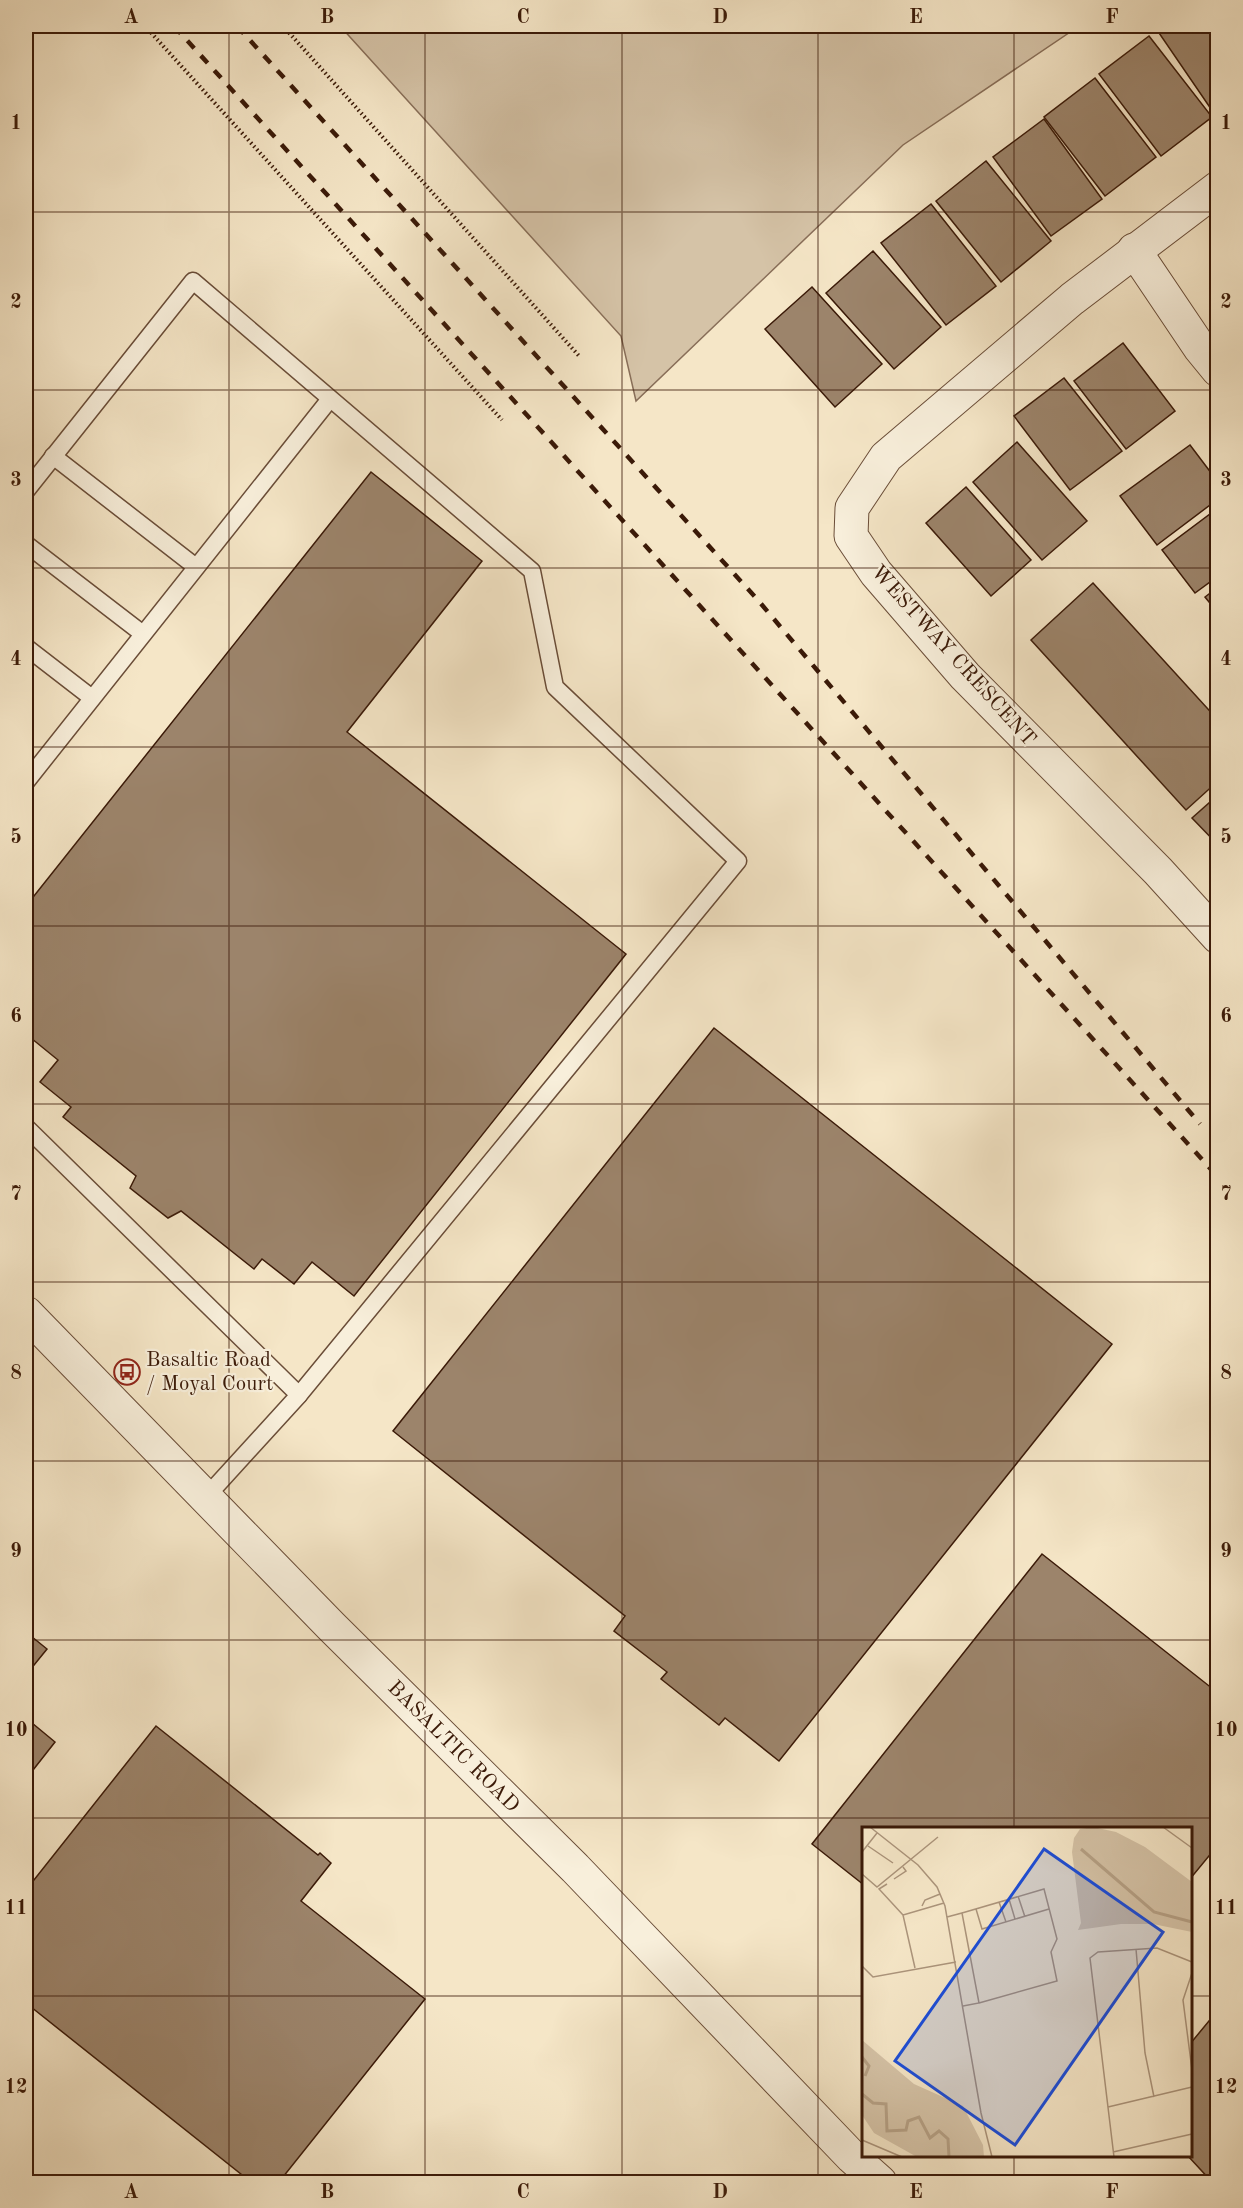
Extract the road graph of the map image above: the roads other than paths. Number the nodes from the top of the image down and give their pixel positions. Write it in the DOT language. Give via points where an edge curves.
graph roads {
  1 [pos="1218,188"];
  2 [pos="1134,250"];
  3 [pos="1218,370"];
  4 [pos="330,399"];
  5 [pos="53,456"];
  6 [pos="26,491"];
  7 [pos="26,544"];
  8 [pos="196,567"];
  9 [pos="143,634"];
  10 [pos="26,647"];
  11 [pos="92,698"];
  12 [pos="26,782"];
  13 [pos="1218,937"];
  14 [pos="26,1127"];
  15 [pos="26,1312"];
  16 [pos="299,1395"];
  17 [pos="206,1497"];
  18 [pos="880,2182"];
  1 -- 2 [label="street, WESTWAY CRESCENT"];
  2 -- 3 [label="street"];
  2 -- 13 [label="street, WESTWAY CRESCENT" via="1071,298 886,457 852,508 851,536 876,573 966,676"];
  4 -- 5 [label="lane" via="193,281"];
  4 -- 8 [label="lane"];
  4 -- 16 [label="lane" via="532,571 555,687 738,861"];
  5 -- 6 [label="lane"];
  5 -- 8 [label="lane"];
  7 -- 9 [label="lane"];
  8 -- 9 [label="lane"];
  9 -- 11 [label="lane"];
  10 -- 11 [label="lane"];
  11 -- 12 [label="lane"];
  14 -- 16 [label="lane"];
  15 -- 17 [label="street, BASALTIC ROAD"];
  16 -- 17 [label="lane"];
  17 -- 18 [label="street, BASALTIC ROAD" via="575,1868 843,2149"];
}
